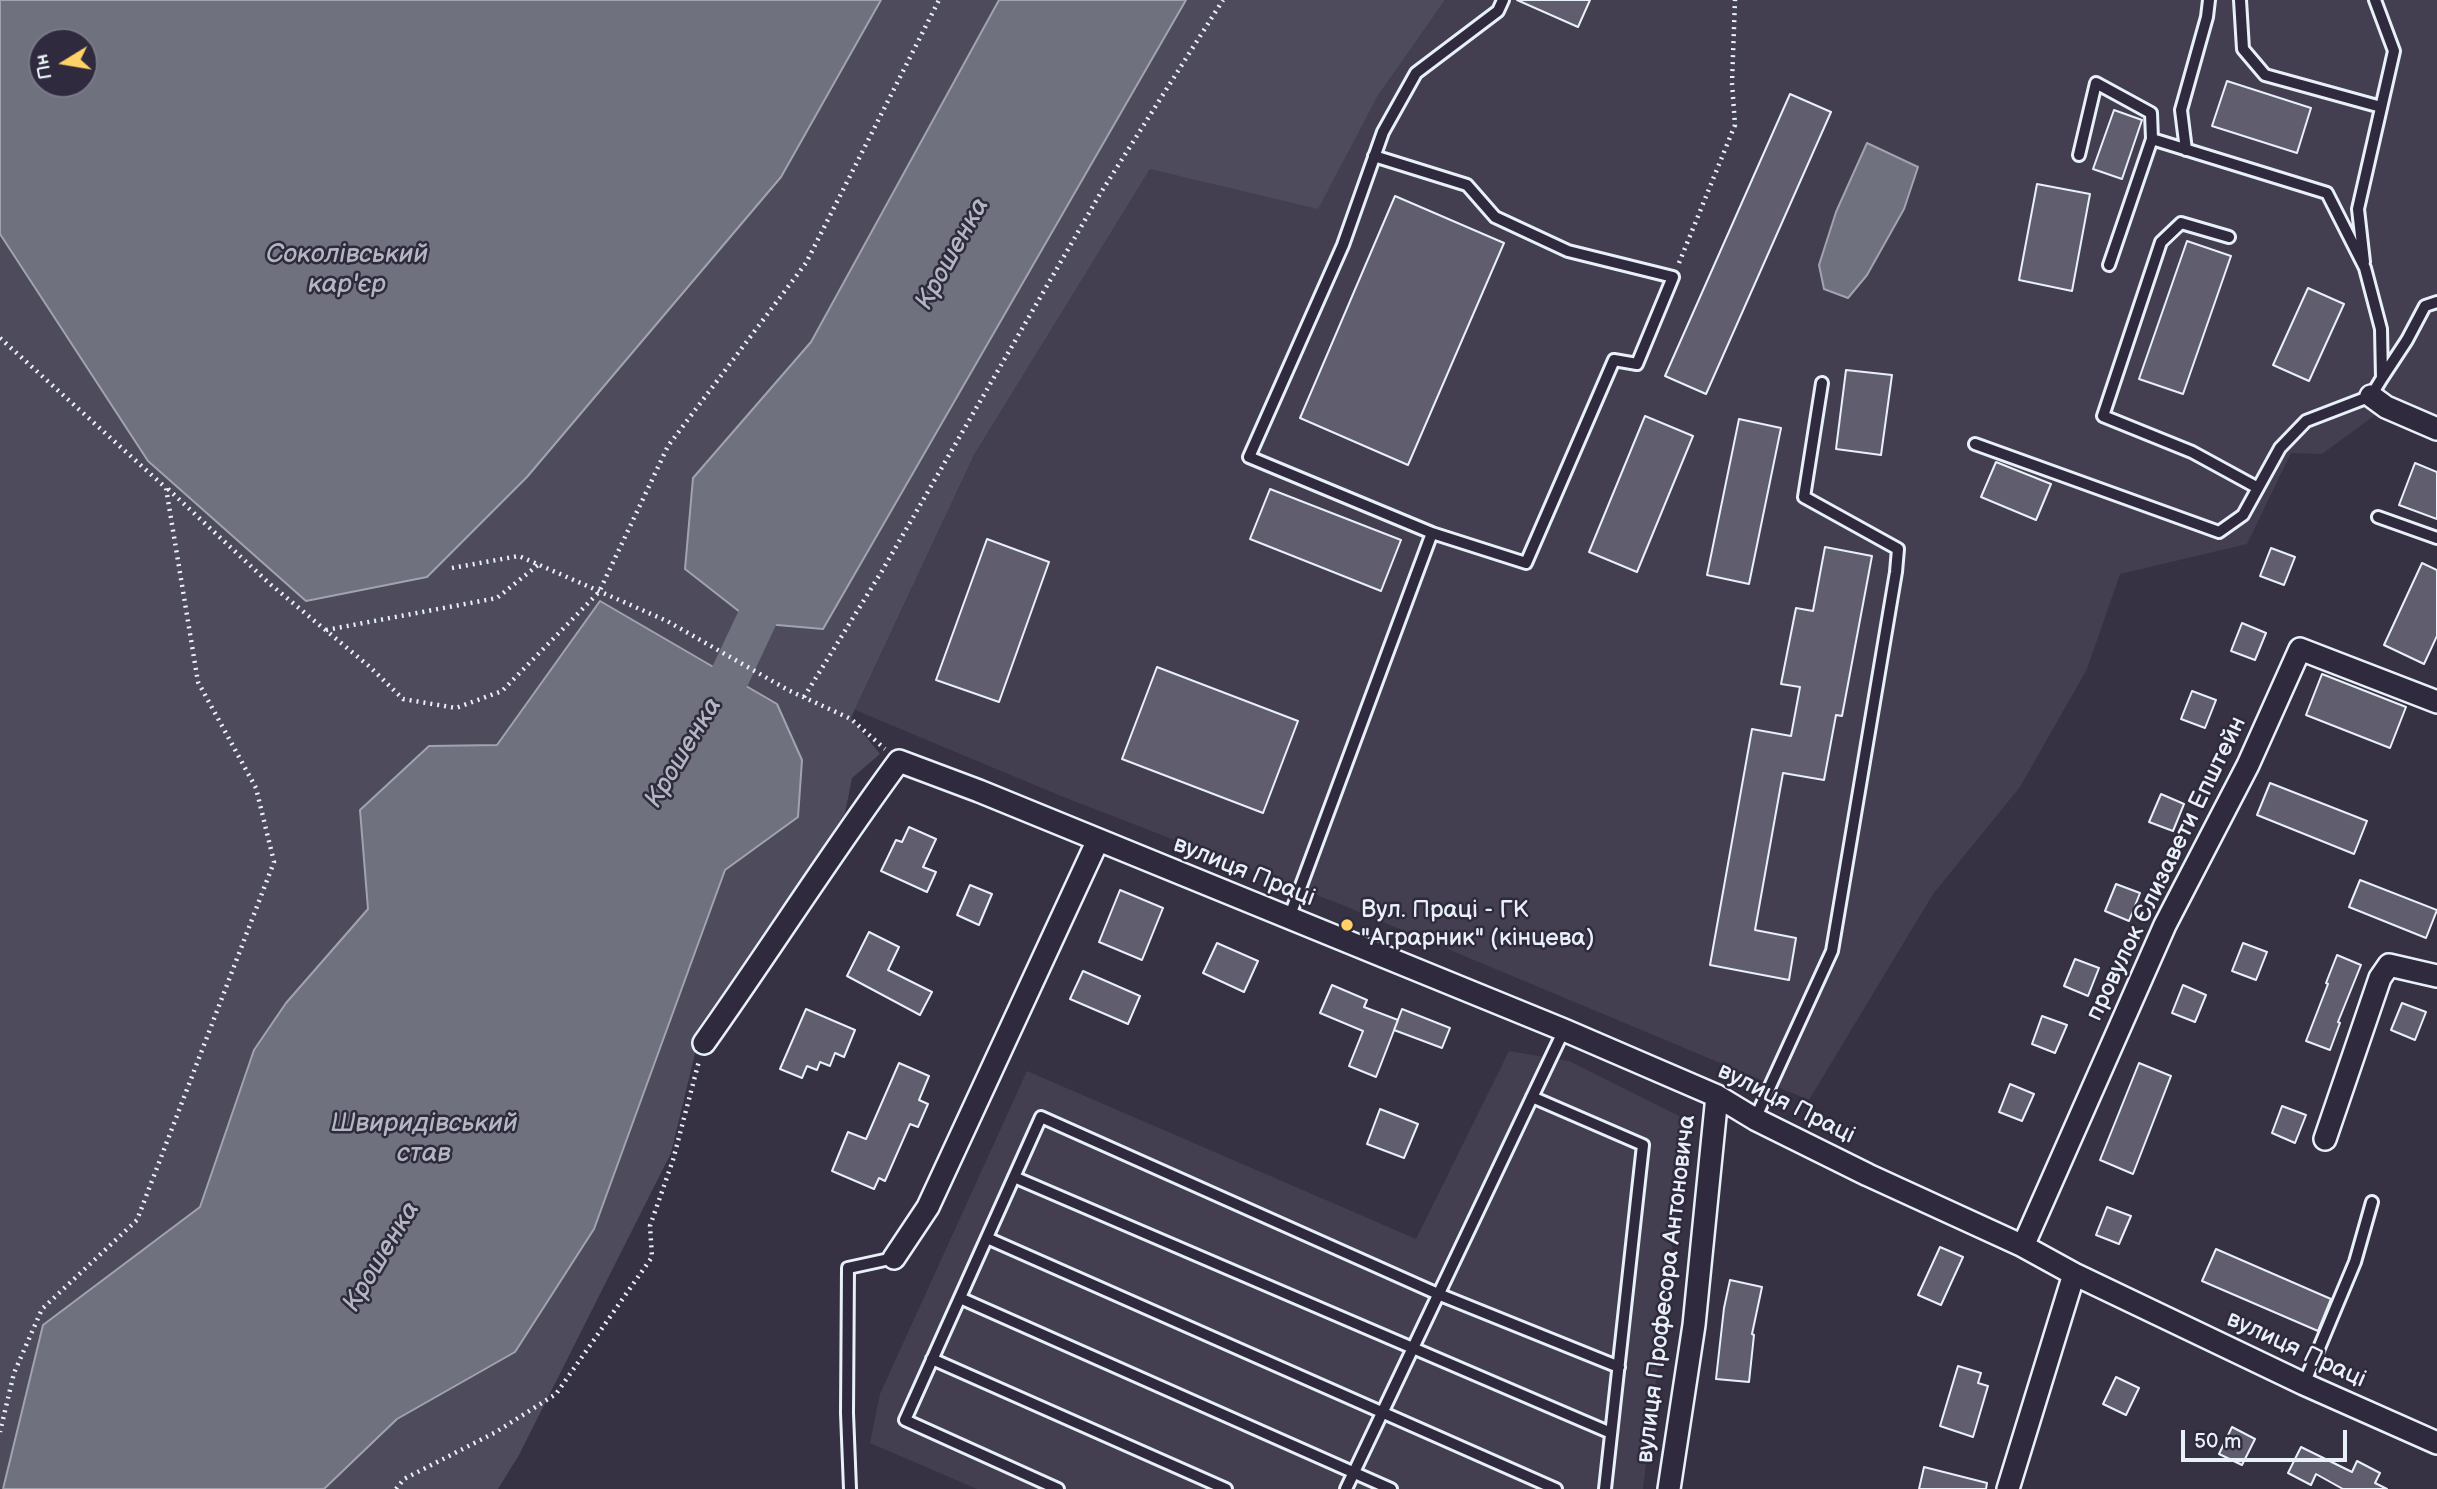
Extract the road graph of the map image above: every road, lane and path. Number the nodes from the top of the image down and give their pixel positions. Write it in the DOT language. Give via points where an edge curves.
graph roads {
  1 [pos="939,0"];
  2 [pos="1223,0"];
  3 [pos="1503,0"];
  4 [pos="1735,0"];
  5 [pos="2209,0"];
  6 [pos="2240,0"];
  7 [pos="2375,0"];
  8 [pos="2381,107"];
  9 [pos="2152,139"];
  10 [pos="2186,150"];
  11 [pos="2080,155"];
  12 [pos="1374,156"];
  13 [pos="2229,237"];
  14 [pos="2109,265"];
  15 [pos="2365,268"];
  16 [pos="1673,277"];
  17 [pos="2437,302"];
  18 [pos="0,338"];
  19 [pos="1822,383"];
  20 [pos="2377,387"];
  21 [pos="2437,429"];
  22 [pos="1975,444"];
  23 [pos="166,488"];
  24 [pos="2258,488"];
  25 [pos="2378,517"];
  26 [pos="1432,533"];
  27 [pos="2437,538"];
  28 [pos="538,565"];
  29 [pos="452,568"];
  30 [pos="599,592"];
  31 [pos="326,630"];
  32 [pos="804,697"];
  33 [pos="2437,702"];
  34 [pos="899,761"];
  35 [pos="1098,840"];
  36 [pos="1289,918"];
  37 [pos="2437,976"];
  38 [pos="1563,1030"];
  39 [pos="704,1043"];
  40 [pos="1717,1096"];
  41 [pos="1532,1097"];
  42 [pos="1755,1119"];
  43 [pos="2325,1139"];
  44 [pos="1014,1177"];
  45 [pos="2372,1202"];
  46 [pos="987,1238"];
  47 [pos="2023,1246"];
  48 [pos="894,1258"];
  49 [pos="2074,1274"];
  50 [pos="1438,1294"];
  51 [pos="960,1298"];
  52 [pos="1412,1348"];
  53 [pos="932,1359"];
  54 [pos="1619,1367"];
  55 [pos="2304,1384"];
  56 [pos="1382,1412"];
  57 [pos="0,1432"];
  58 [pos="1611,1433"];
  59 [pos="2437,1443"];
  60 [pos="1353,1473"];
  61 [pos="396,1489"];
  62 [pos="850,1489"];
  63 [pos="1058,1489"];
  64 [pos="1226,1489"];
  65 [pos="1346,1489"];
  66 [pos="1391,1489"];
  67 [pos="1556,1489"];
  68 [pos="1605,1489"];
  69 [pos="1669,1489"];
  70 [pos="2008,1489"];
  1 -- 30 [label="path" via="806,263 668,446"];
  2 -- 32 [label="path" via="1100,194"];
  3 -- 12 [label="lane" via="1498,11 1416,73"];
  4 -- 16 [label="path" via="1735,125"];
  5 -- 10 [label="lane" via="2181,110"];
  6 -- 8 [label="lane" via="2243,49 2265,75"];
  7 -- 8 [label="lane" via="2394,51"];
  8 -- 15 [label="lane" via="2358,209"];
  9 -- 10 [label="lane"];
  9 -- 11 [label="lane" via="2151,113 2096,83"];
  9 -- 14 [label="lane"];
  10 -- 15 [label="lane" via="2327,193"];
  12 -- 16 [label="lane" via="1467,185 1495,217 1568,251"];
  12 -- 26 [label="lane" via="1343,245 1250,457"];
  13 -- 24 [label="lane" via="2182,223 2161,242 2103,416 2192,452"];
  15 -- 20 [label="lane" via="2381,329"];
  16 -- 26 [label="lane" via="1637,364 1614,360 1527,562"];
  17 -- 20 [label="lane" via="2425,306"];
  18 -- 23 [label="path"];
  19 -- 42 [label="lane" via="1804,498 1898,549 1898,561 1832,951"];
  20 -- 21 [label="street" via="2386,407"];
  20 -- 24 [label="lane" via="2306,421 2280,448"];
  22 -- 24 [label="lane" via="2219,532 2243,515"];
  23 -- 31 [label="path"];
  23 -- 57 [label="path" via="198,682 256,788 274,862 136,1220 42,1309 14,1373"];
  25 -- 27 [label="lane"];
  26 -- 36 [label="lane"];
  28 -- 29 [label="path" via="519,556"];
  28 -- 30 [label="path"];
  28 -- 31 [label="path" via="498,598"];
  30 -- 31 [label="path" via="502,691 456,708 403,699"];
  30 -- 32 [label="path" via="667,621"];
  32 -- 34 [label="path" via="851,719"];
  33 -- 47 [label="street, провулок Єлизавети Епштейн" via="2300,649 2248,765 2165,925"];
  34 -- 35 [label="street, вулиця Праці"];
  34 -- 39 [label="street"];
  35 -- 36 [label="street, вулиця Праці"];
  35 -- 48 [label="street" via="928,1207"];
  36 -- 38 [label="street, вулиця Праці"];
  37 -- 43 [label="street" via="2389,965 2380,978"];
  38 -- 40 [label="street, вулиця Праці"];
  38 -- 41 [label="lane"];
  39 -- 61 [label="path" via="650,1226 652,1257 556,1394 496,1432 404,1479"];
  40 -- 42 [label="street, вулиця Праці"];
  40 -- 69 [label="street, вулиця Професора Антоновича" via="1694,1325"];
  41 -- 50 [label="lane"];
  41 -- 54 [label="lane" via="1643,1145"];
  42 -- 47 [label="street, вулиця Праці"];
  44 -- 46 [label="lane"];
  44 -- 50 [label="lane" via="1041,1117"];
  44 -- 52 [label="lane"];
  45 -- 55 [label="lane" via="2355,1262"];
  46 -- 51 [label="lane"];
  46 -- 56 [label="lane"];
  47 -- 49 [label="street, вулиця Праці"];
  48 -- 62 [label="lane" via="848,1268"];
  49 -- 55 [label="street, вулиця Праці"];
  49 -- 70 [label="street"];
  50 -- 52 [label="lane"];
  50 -- 54 [label="lane"];
  51 -- 53 [label="lane"];
  51 -- 60 [label="lane"];
  52 -- 56 [label="lane"];
  52 -- 58 [label="lane"];
  53 -- 63 [label="lane" via="905,1420"];
  53 -- 64 [label="lane"];
  54 -- 58 [label="lane"];
  55 -- 59 [label="street, вулиця Праці"];
  56 -- 60 [label="lane"];
  56 -- 67 [label="lane"];
  58 -- 68 [label="lane"];
  60 -- 65 [label="lane"];
  60 -- 66 [label="lane"];
}
